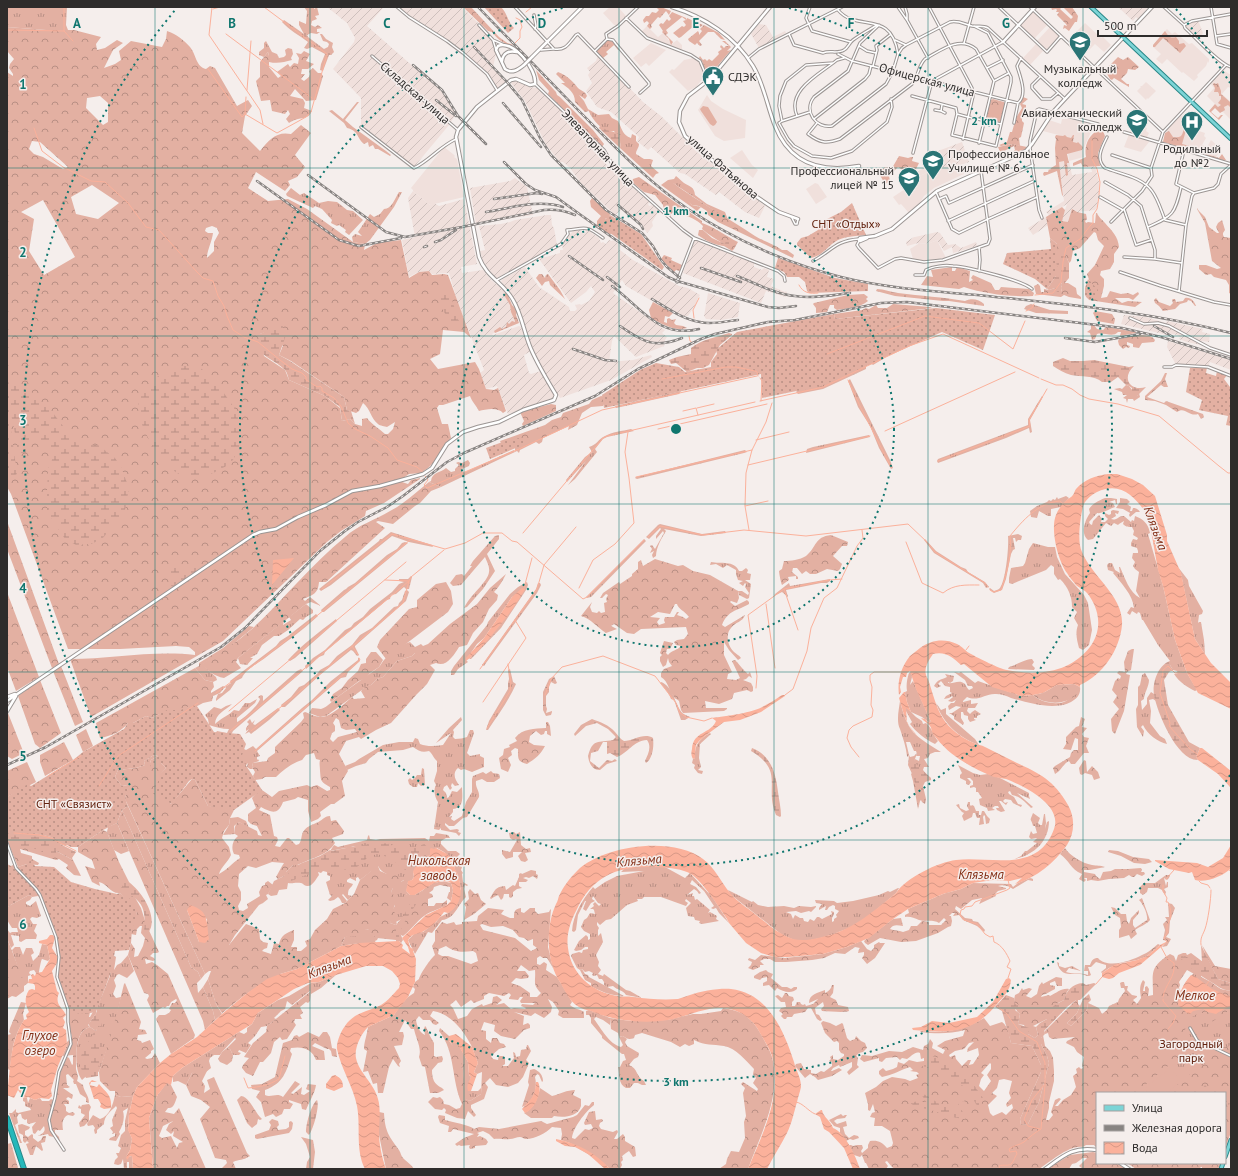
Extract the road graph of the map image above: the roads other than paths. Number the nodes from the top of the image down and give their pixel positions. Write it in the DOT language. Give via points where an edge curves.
graph roads {
  1 [pos="396,7"];
  2 [pos="516,7"];
  3 [pos="582,7"];
  4 [pos="638,7"];
  5 [pos="770,7"];
  6 [pos="810,7"];
  7 [pos="842,7"];
  8 [pos="898,7"];
  9 [pos="905,7"];
  10 [pos="929,7"];
  11 [pos="974,7"];
  12 [pos="999,7"];
  13 [pos="1091,7"];
  14 [pos="1152,7"];
  15 [pos="1164,7"];
  16 [pos="1211,7"];
  17 [pos="673,8"];
  18 [pos="1033,8"];
  19 [pos="837,10"];
  20 [pos="534,14"];
  21 [pos="1231,14"];
  22 [pos="1212,17"];
  23 [pos="626,18"];
  24 [pos="907,20"];
  25 [pos="809,24"];
  26 [pos="479,25"];
  27 [pos="879,25"];
  28 [pos="969,25"];
  29 [pos="1018,25"];
  30 [pos="1184,25"];
  31 [pos="974,26"];
  32 [pos="940,28"];
  33 [pos="535,29"];
  34 [pos="788,34"];
  35 [pos="1231,34"];
  36 [pos="890,35"];
  37 [pos="1061,36"];
  38 [pos="1216,36"];
  39 [pos="1123,37"];
  40 [pos="893,38"];
  41 [pos="607,39"];
  42 [pos="918,39"];
  43 [pos="493,40"];
  44 [pos="547,42"];
  45 [pos="851,42"];
  46 [pos="1002,42"];
  47 [pos="964,43"];
  48 [pos="503,45"];
  49 [pos="906,45"];
  50 [pos="950,45"];
  51 [pos="738,46"];
  52 [pos="858,46"];
  53 [pos="996,46"];
  54 [pos="1231,48"];
  55 [pos="539,50"];
  56 [pos="554,50"];
  57 [pos="594,51"];
  58 [pos="497,52"];
  59 [pos="876,53"];
  60 [pos="505,54"];
  61 [pos="838,54"];
  62 [pos="898,54"];
  63 [pos="979,54"];
  64 [pos="520,55"];
  65 [pos="372,56"];
  66 [pos="748,58"];
  67 [pos="844,58"];
  68 [pos="928,58"];
  69 [pos="1021,58"];
  70 [pos="852,60"];
  71 [pos="1003,60"];
  72 [pos="833,63"];
  73 [pos="960,65"];
  74 [pos="1226,65"];
  75 [pos="872,66"];
  76 [pos="503,67"];
  77 [pos="1095,67"];
  78 [pos="1231,67"];
  79 [pos="986,68"];
  80 [pos="893,71"];
  81 [pos="1009,73"];
  82 [pos="1041,76"];
  83 [pos="917,78"];
  84 [pos="709,80"];
  85 [pos="932,81"];
  86 [pos="994,81"];
  87 [pos="535,84"];
  88 [pos="629,87"];
  89 [pos="497,90"];
  90 [pos="973,92"];
  91 [pos="1058,92"];
  92 [pos="640,93"];
  93 [pos="912,96"];
  94 [pos="990,96"];
  95 [pos="891,99"];
  96 [pos="1065,99"];
  97 [pos="927,100"];
  98 [pos="1007,100"];
  99 [pos="1191,102"];
  100 [pos="1018,103"];
  101 [pos="942,105"];
  102 [pos="935,110"];
  103 [pos="941,111"];
  104 [pos="810,112"];
  105 [pos="1053,112"];
  106 [pos="945,113"];
  107 [pos="957,114"];
  108 [pos="797,116"];
  109 [pos="968,117"];
  110 [pos="814,119"];
  111 [pos="985,120"];
  112 [pos="782,121"];
  113 [pos="817,123"];
  114 [pos="1014,123"];
  115 [pos="1001,124"];
  116 [pos="1098,124"];
  117 [pos="361,126"];
  118 [pos="458,130"];
  119 [pos="1124,132"];
  120 [pos="1163,132"];
  121 [pos="1107,137"];
  122 [pos="456,139"];
  123 [pos="963,139"];
  124 [pos="1231,139"];
  125 [pos="1160,142"];
  126 [pos="979,143"];
  127 [pos="1030,148"];
  128 [pos="1184,150"];
  129 [pos="913,153"];
  130 [pos="1112,155"];
  131 [pos="1231,164"];
  132 [pos="1033,165"];
  133 [pos="859,166"];
  134 [pos="1151,168"];
  135 [pos="981,172"];
  136 [pos="1034,181"];
  137 [pos="1105,182"];
  138 [pos="1146,186"];
  139 [pos="1181,187"];
  140 [pos="982,188"];
  141 [pos="936,192"];
  142 [pos="1194,193"];
  143 [pos="1037,197"];
  144 [pos="1100,197"];
  145 [pos="939,199"];
  146 [pos="1134,199"];
  147 [pos="984,204"];
  148 [pos="1123,210"];
  149 [pos="791,216"];
  150 [pos="1042,218"];
  151 [pos="798,219"];
  152 [pos="948,220"];
  153 [pos="986,220"];
  154 [pos="1165,220"];
  155 [pos="1112,222"];
  156 [pos="1186,225"];
  157 [pos="1148,228"];
  158 [pos="603,238"];
  159 [pos="694,238"];
  160 [pos="859,240"];
  161 [pos="1151,240"];
  162 [pos="979,247"];
  163 [pos="1124,257"];
  164 [pos="1155,259"];
  165 [pos="813,260"];
  166 [pos="1182,263"];
  167 [pos="979,271"];
  168 [pos="1120,272"];
  169 [pos="915,275"];
  170 [pos="495,280"];
  171 [pos="785,281"];
  172 [pos="677,282"];
  173 [pos="1032,289"];
  174 [pos="1179,291"];
  175 [pos="1231,305"];
  176 [pos="1130,318"];
  177 [pos="1231,355"];
  178 [pos="1164,367"];
  179 [pos="1231,376"];
  180 [pos="19,692"];
  181 [pos="7,696"];
  182 [pos="7,700"];
  183 [pos="7,711"];
  184 [pos="7,843"];
  185 [pos="1190,1028"];
  186 [pos="1231,1056"];
  187 [pos="7,1118"];
  188 [pos="1231,1140"];
  189 [pos="64,1150"];
  190 [pos="1096,1150"];
  191 [pos="1226,1154"];
  192 [pos="24,1169"];
  193 [pos="1045,1169"];
  1 -- 89 [label="street" via="463,54 487,74"];
  2 -- 33 [label="street"];
  3 -- 44 [label="main road"];
  4 -- 23 [label="street"];
  5 -- 51 [label="main road"];
  6 -- 25 [label="street" via="806,18"];
  7 -- 19 [label="street"];
  8 -- 24 [label="street"];
  9 -- 24 [label="street"];
  10 -- 32 [label="street"];
  11 -- 28 [label="street"];
  12 -- 29 [label="street"];
  13 -- 39 [label="main road"];
  14 -- 39 [label="main road"];
  15 -- 30 [label="street"];
  16 -- 22 [label="street"];
  17 -- 51 [label="main road" via="717,28"];
  18 -- 29 [label="main road"];
  18 -- 37 [label="street"];
  19 -- 25 [label="street"];
  19 -- 27 [label="street" via="848,18"];
  20 -- 33 [label="street"];
  21 -- 22 [label="street"];
  22 -- 30 [label="street"];
  22 -- 38 [label="street"];
  23 -- 41 [label="street" via="606,34"];
  23 -- 84 [label="street" via="647,38 691,54 700,61"];
  24 -- 42 [label="street"];
  25 -- 34 [label="street"];
  25 -- 45 [label="street" via="812,31"];
  26 -- 43 [label="street"];
  27 -- 36 [label="street"];
  27 -- 45 [label="street"];
  27 -- 52 [label="street"];
  28 -- 31 [label="street"];
  28 -- 32 [label="street" via="954,21"];
  28 -- 47 [label="street"];
  29 -- 37 [label="street" via="1046,52"];
  29 -- 46 [label="main road"];
  30 -- 74 [label="street" via="1202,45"];
  31 -- 46 [label="street" via="988,28"];
  31 -- 53 [label="street" via="988,33"];
  32 -- 42 [label="street"];
  32 -- 50 [label="street"];
  33 -- 44 [label="street"];
  34 -- 45 [label="street" via="794,45 823,53 845,49"];
  34 -- 66 [label="street" via="759,49"];
  35 -- 38 [label="street"];
  36 -- 40 [label="street"];
  36 -- 59 [label="street" via="876,46"];
  37 -- 77 [label="street"];
  38 -- 54 [label="street" via="1217,44"];
  39 -- 77 [label="main road"];
  39 -- 99 [label="main road"];
  40 -- 49 [label="street"];
  40 -- 62 [label="street"];
  41 -- 57 [label="street"];
  41 -- 92 [label="street" via="613,40 649,82"];
  42 -- 49 [label="street"];
  42 -- 68 [label="street"];
  43 -- 48 [label="street"];
  43 -- 58 [label="street"];
  44 -- 55 [label="main road"];
  44 -- 56 [label="street"];
  46 -- 53 [label="street"];
  46 -- 69 [label="street"];
  47 -- 50 [label="street"];
  47 -- 63 [label="street" via="972,46"];
  48 -- 58 [label="main road" via="498,46"];
  48 -- 60 [label="main road" via="506,49"];
  48 -- 64 [label="main road"];
  49 -- 62 [label="street"];
  50 -- 68 [label="street"];
  50 -- 73 [label="street"];
  51 -- 66 [label="main road"];
  51 -- 84 [label="main road"];
  52 -- 59 [label="street"];
  52 -- 70 [label="street"];
  53 -- 63 [label="street"];
  53 -- 71 [label="street"];
  55 -- 56 [label="street"];
  55 -- 76 [label="main road, bridge" via="514,72"];
  56 -- 57 [label="street" via="567,47 578,34"];
  57 -- 88 [label="street"];
  58 -- 60 [label="main road"];
  58 -- 76 [label="main road"];
  59 -- 75 [label="street"];
  60 -- 64 [label="main road" via="513,51"];
  60 -- 76 [label="main road" via="502,59"];
  61 -- 67 [label="street, Офицерская улица"];
  62 -- 80 [label="street"];
  63 -- 73 [label="street"];
  63 -- 79 [label="street"];
  64 -- 87 [label="main road" via="532,68"];
  65 -- 118 [label="street, Складская улица"];
  66 -- 133 [label="main road" via="758,74 780,138 792,152 810,164 824,168"];
  67 -- 70 [label="street, Офицерская улица"];
  67 -- 72 [label="street"];
  68 -- 83 [label="street" via="921,63"];
  69 -- 82 [label="street"];
  69 -- 100 [label="street" via="1017,66 1022,91"];
  70 -- 75 [label="street, Офицерская улица"];
  70 -- 104 [label="street" via="848,71 814,97 810,102"];
  71 -- 79 [label="street"];
  71 -- 81 [label="street"];
  72 -- 108 [label="street" via="797,94 794,107"];
  72 -- 112 [label="street" via="806,65 786,81 780,96"];
  73 -- 85 [label="street"];
  73 -- 90 [label="street"];
  74 -- 78 [label="street"];
  74 -- 99 [label="street"];
  75 -- 80 [label="street, Офицерская улица"];
  75 -- 110 [label="street" via="865,79"];
  77 -- 96 [label="main road"];
  77 -- 120 [label="street"];
  79 -- 86 [label="street"];
  80 -- 83 [label="street, Офицерская улица"];
  80 -- 113 [label="street" via="886,84 832,126"];
  81 -- 86 [label="street"];
  81 -- 98 [label="street" via="1011,82"];
  82 -- 91 [label="street"];
  82 -- 91 [label="street" via="1032,88 1042,99 1051,99"];
  83 -- 85 [label="street, Офицерская улица"];
  83 -- 95 [label="street"];
  84 -- 149 [label="main road, улица Фатьянова" via="688,96 684,103 679,117 685,136 751,193 779,212"];
  85 -- 90 [label="street, Офицерская улица"];
  85 -- 97 [label="street"];
  86 -- 94 [label="street"];
  87 -- 89 [label="main road" via="530,86 514,78"];
  87 -- 159 [label="street, Элеваторная улица" via="604,150 615,169"];
  89 -- 118 [label="main road" via="476,107"];
  90 -- 94 [label="street, Офицерская улица"];
  90 -- 109 [label="street"];
  91 -- 96 [label="street"];
  93 -- 97 [label="street"];
  94 -- 98 [label="street, Офицерская улица"];
  94 -- 111 [label="street"];
  95 -- 112 [label="street" via="891,113 885,124 852,151 831,158 812,156 790,143 779,123"];
  95 -- 113 [label="street" via="840,138 827,143 808,134"];
  96 -- 105 [label="main road"];
  97 -- 101 [label="street"];
  97 -- 129 [label="street"];
  98 -- 100 [label="street, Офицерская улица"];
  98 -- 115 [label="street"];
  99 -- 120 [label="street"];
  99 -- 124 [label="main road"];
  100 -- 114 [label="street"];
  101 -- 103 [label="street"];
  101 -- 107 [label="street" via="956,108"];
  102 -- 103 [label="street"];
  103 -- 106 [label="street"];
  104 -- 108 [label="street"];
  104 -- 110 [label="street"];
  105 -- 116 [label="street"];
  105 -- 127 [label="main road"];
  105 -- 127 [label="street" via="1037,110"];
  107 -- 109 [label="street"];
  107 -- 123 [label="street" via="952,135"];
  108 -- 112 [label="street"];
  109 -- 111 [label="street"];
  109 -- 123 [label="street"];
  110 -- 113 [label="street"];
  111 -- 115 [label="street"];
  111 -- 126 [label="street"];
  115 -- 126 [label="street" via="996,146"];
  117 -- 122 [label="street" via="414,168 442,146"];
  118 -- 122 [label="main road"];
  119 -- 125 [label="street"];
  120 -- 125 [label="street"];
  121 -- 138 [label="street" via="1100,153 1102,165 1139,180"];
  122 -- 170 [label="main road" via="479,257 485,270"];
  123 -- 126 [label="street"];
  125 -- 128 [label="street"];
  125 -- 134 [label="street"];
  127 -- 132 [label="street"];
  127 -- 135 [label="main road"];
  128 -- 131 [label="street"];
  128 -- 139 [label="street" via="1176,184"];
  130 -- 134 [label="street"];
  131 -- 142 [label="street" via="1221,174 1214,188"];
  132 -- 136 [label="street"];
  132 -- 140 [label="street"];
  134 -- 138 [label="street" via="1152,176"];
  135 -- 140 [label="street"];
  135 -- 141 [label="main road"];
  136 -- 143 [label="street"];
  136 -- 147 [label="street"];
  137 -- 146 [label="street"];
  138 -- 146 [label="street"];
  138 -- 154 [label="street" via="1152,190"];
  139 -- 142 [label="street"];
  139 -- 154 [label="street" via="1173,213"];
  140 -- 145 [label="street" via="949,203 946,196"];
  140 -- 147 [label="street"];
  141 -- 145 [label="street"];
  141 -- 160 [label="main road" via="894,228"];
  142 -- 156 [label="street"];
  143 -- 150 [label="street"];
  143 -- 153 [label="street"];
  144 -- 148 [label="street"];
  145 -- 152 [label="street"];
  146 -- 148 [label="street"];
  146 -- 157 [label="street" via="1141,206"];
  147 -- 152 [label="street"];
  147 -- 153 [label="street"];
  148 -- 155 [label="street"];
  148 -- 161 [label="street" via="1136,245"];
  149 -- 151 [label="main road, улица Фатьянова"];
  149 -- 151 [label="street" via="795,224"];
  152 -- 153 [label="street" via="959,233"];
  153 -- 162 [label="street" via="989,242"];
  154 -- 156 [label="street"];
  154 -- 157 [label="street"];
  156 -- 166 [label="street"];
  157 -- 161 [label="street"];
  158 -- 170 [label="street" via="588,228 567,230 568,234 561,244"];
  159 -- 171 [label="street, Элеваторная улица" via="778,271 784,276"];
  159 -- 172 [label="street"];
  160 -- 162 [label="street" via="857,245 878,268 900,258 924,262 943,260"];
  160 -- 165 [label="street" via="841,242"];
  161 -- 164 [label="street"];
  162 -- 167 [label="street"];
  163 -- 164 [label="street"];
  164 -- 166 [label="street"];
  166 -- 174 [label="street"];
  167 -- 169 [label="street" via="952,266 934,267 926,270 924,275"];
  167 -- 173 [label="street"];
  168 -- 174 [label="street"];
  170 -- 180 [label="main road" via="514,300 531,349 556,395 554,400 523,410 499,422 463,432 447,444 429,471 417,477 352,491 276,529 253,535"];
  174 -- 175 [label="street"];
  176 -- 177 [label="street" via="1144,324 1168,326 1210,348"];
  178 -- 179 [label="street" via="1208,367"];
  180 -- 181 [label="main road"];
  180 -- 182 [label="main road"];
  180 -- 183 [label="main road"];
  184 -- 189 [label="street" via="16,868 40,895 56,938 59,957 57,977 68,1009 71,1044 59,1072 49,1120 51,1130"];
  185 -- 186 [label="street" via="1202,1044"];
  187 -- 192 [label="highway"];
  188 -- 191 [label="main road"];
  190 -- 193 [label="main road" via="1075,1150"];
}
